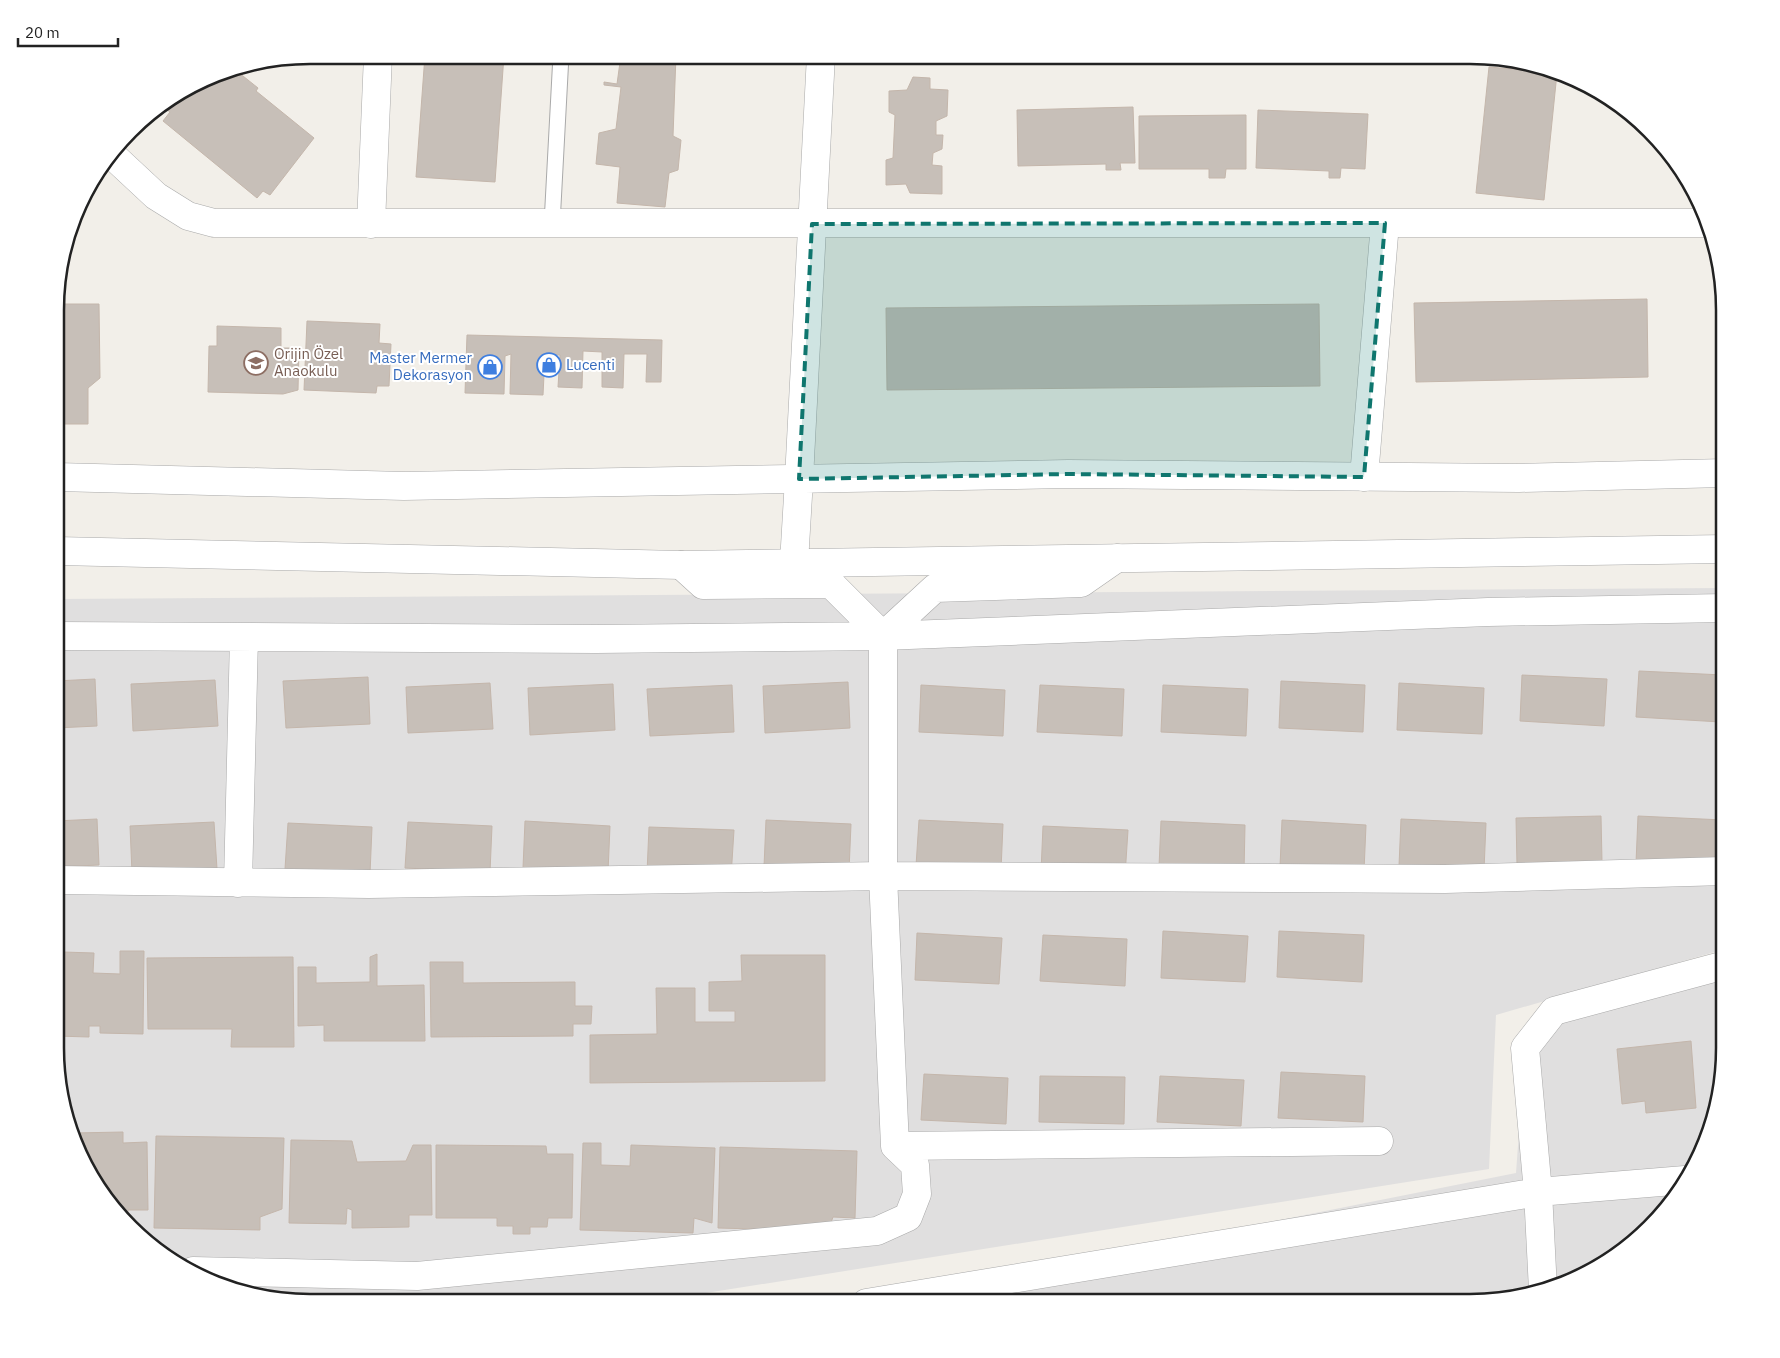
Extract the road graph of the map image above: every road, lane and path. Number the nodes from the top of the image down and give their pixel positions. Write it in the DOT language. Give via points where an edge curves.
graph roads {
  1 [pos="378,64"];
  2 [pos="561,64"];
  3 [pos="821,64"];
  4 [pos="116,159"];
  5 [pos="1385,223"];
  6 [pos="1700,223"];
  7 [pos="371,224"];
  8 [pos="552,224"];
  9 [pos="812,224"];
  10 [pos="1716,473"];
  11 [pos="64,477"];
  12 [pos="1364,477"];
  13 [pos="799,479"];
  14 [pos="1716,549"];
  15 [pos="64,551"];
  16 [pos="1117,558"];
  17 [pos="794,563"];
  18 [pos="681,565"];
  19 [pos="1716,608"];
  20 [pos="64,636"];
  21 [pos="883,636"];
  22 [pos="244,637"];
  23 [pos="1716,871"];
  24 [pos="884,876"];
  25 [pos="64,880"];
  26 [pos="238,883"];
  27 [pos="1716,967"];
  28 [pos="1379,1141"];
  29 [pos="895,1146"];
  30 [pos="1678,1181"];
  31 [pos="1538,1192"];
  32 [pos="206,1271"];
  33 [pos="1543,1283"];
  34 [pos="920,1294"];
  1 -- 7 [label="street"];
  2 -- 8 [label="lane"];
  3 -- 9 [label="street"];
  4 -- 7 [label="street" via="156,196 188,216 214,223"];
  5 -- 6 [label="street"];
  5 -- 9 [label="street"];
  5 -- 12 [label="street"];
  7 -- 8 [label="street"];
  8 -- 9 [label="street"];
  9 -- 13 [label="street"];
  10 -- 12 [label="street" via="1519,478"];
  11 -- 13 [label="street" via="404,486"];
  12 -- 13 [label="street" via="1068,474"];
  13 -- 17 [label="street"];
  14 -- 16 [label="street"];
  15 -- 18 [label="street"];
  16 -- 17 [label="street"];
  16 -- 21 [label="street" via="1081,583 935,588"];
  17 -- 18 [label="street"];
  18 -- 21 [label="street" via="703,585 831,584"];
  19 -- 21 [label="street" via="1488,612"];
  20 -- 22 [label="street"];
  21 -- 22 [label="street" via="606,639"];
  21 -- 24 [label="street"];
  22 -- 26 [label="street"];
  23 -- 24 [label="street" via="1445,879"];
  24 -- 26 [label="street"];
  24 -- 29 [label="street"];
  25 -- 26 [label="street"];
  27 -- 31 [label="street" via="1554,1011 1525,1048"];
  28 -- 29 [label="street"];
  29 -- 32 [label="street" via="915,1165 917,1194 908,1217 877,1231 418,1276"];
  30 -- 31 [label="street"];
  31 -- 33 [label="street"];
  31 -- 34 [label="street"];
}
